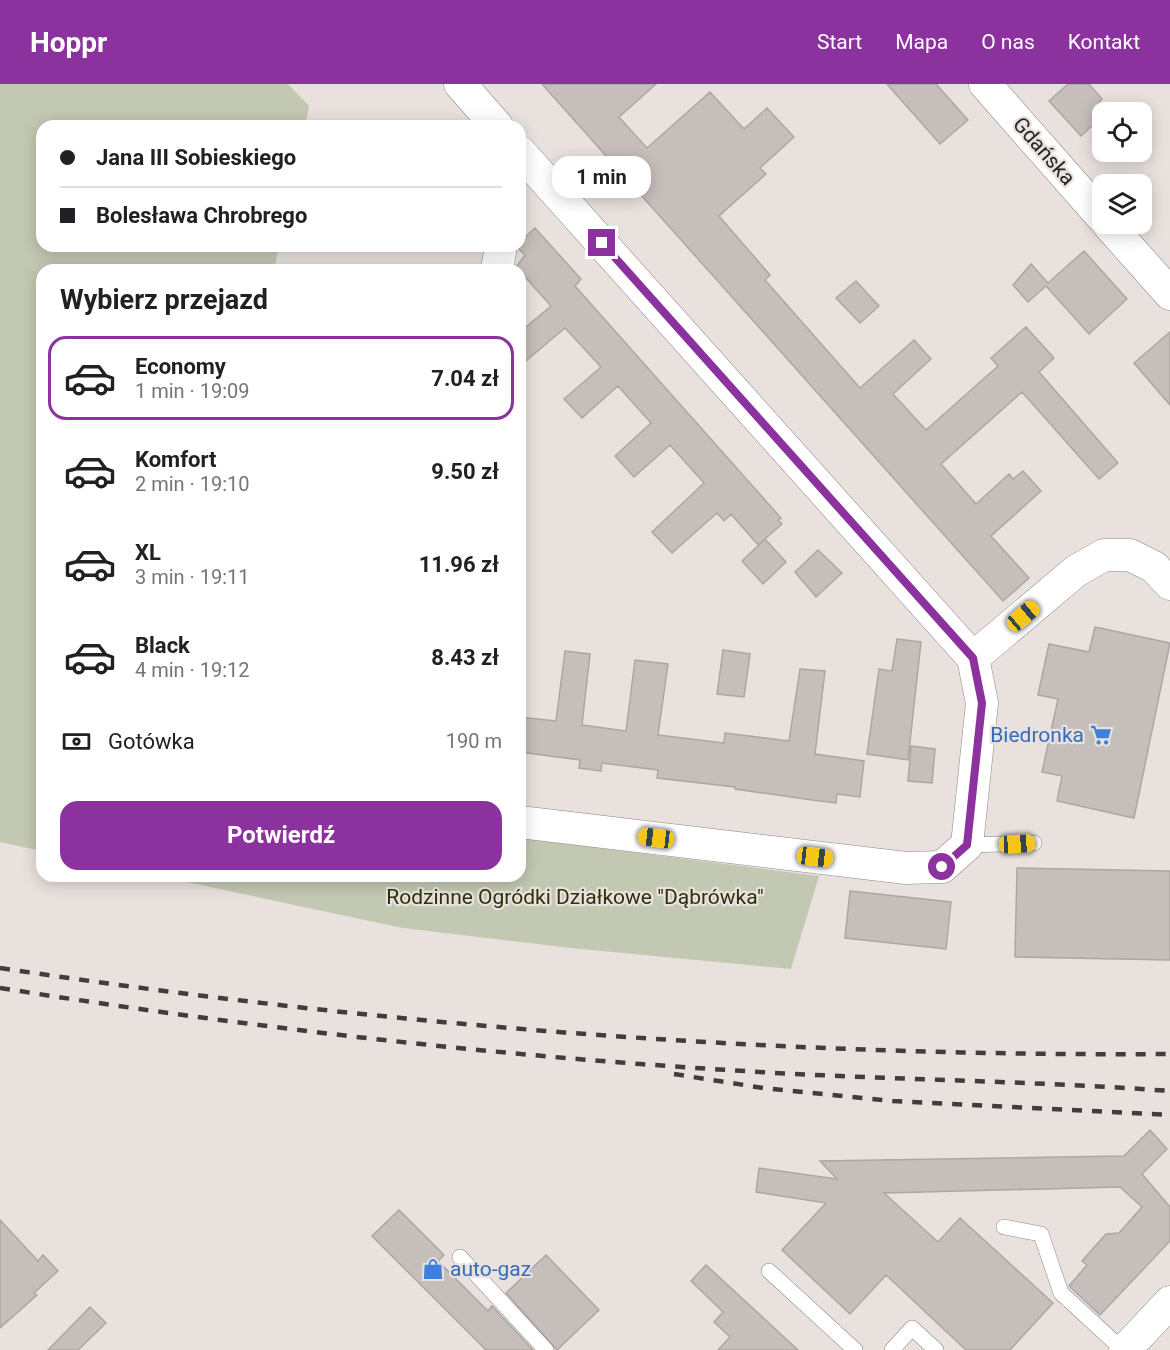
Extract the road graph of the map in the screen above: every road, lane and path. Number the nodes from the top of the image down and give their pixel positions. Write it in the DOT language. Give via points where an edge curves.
graph roads {
  1 [pos="460,84"];
  2 [pos="985,84"];
  3 [pos="492,120"];
  4 [pos="527,172"];
  5 [pos="1092,206"];
  6 [pos="1117,234"];
  7 [pos="1170,294"];
  8 [pos="1170,584"];
  9 [pos="973,658"];
  10 [pos="526,823"];
  11 [pos="1034,843"];
  12 [pos="967,845"];
  13 [pos="1004,1227"];
  14 [pos="460,1257"];
  15 [pos="769,1271"];
  16 [pos="1170,1302"];
  17 [pos="546,1350"];
  18 [pos="855,1350"];
  19 [pos="892,1350"];
  20 [pos="936,1350"];
  21 [pos="1124,1350"];
  1 -- 3 [label="street"];
  2 -- 5 [label="street, Gdańska"];
  4 -- 9 [label="street"];
  6 -- 7 [label="street"];
  8 -- 9 [label="street" via="1154,567 1130,555 1104,555 1076,572"];
  9 -- 12 [label="street" via="982,703"];
  10 -- 12 [label="street" via="906,868 942,867"];
  11 -- 12 [label="lane"];
  13 -- 21 [label="lane" via="1041,1234 1061,1293"];
  14 -- 17 [label="lane"];
  15 -- 18 [label="lane"];
  16 -- 21 [label="street"];
  19 -- 20 [label="lane" via="912,1328"];
}
